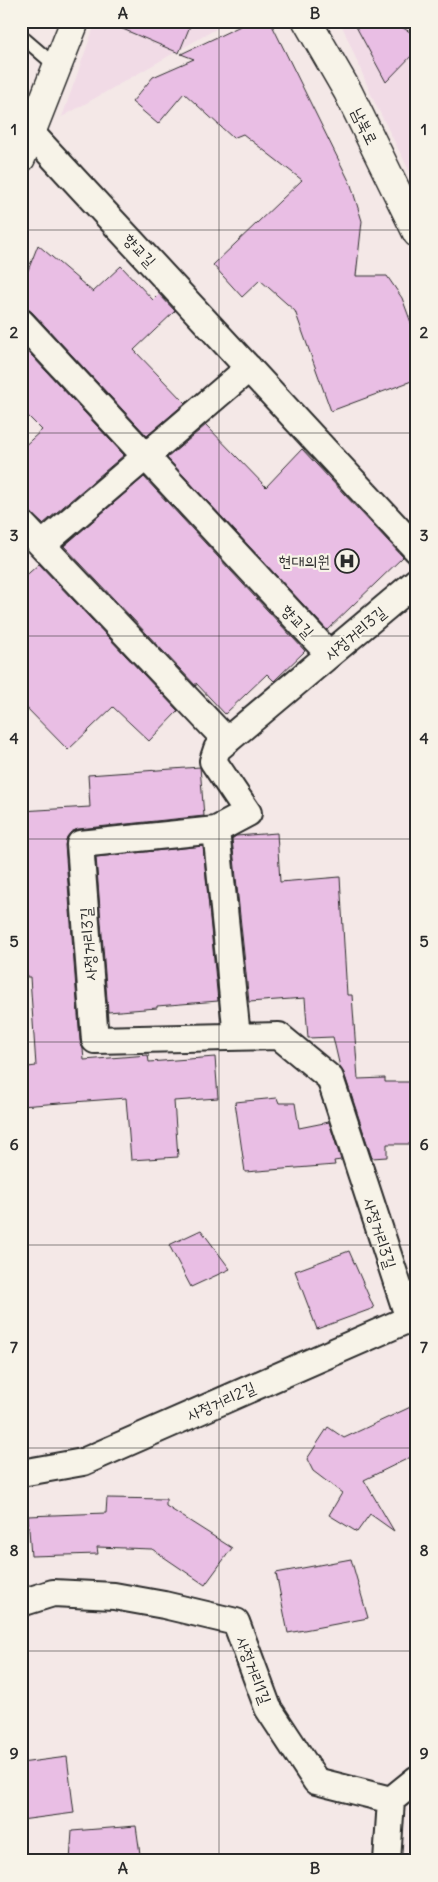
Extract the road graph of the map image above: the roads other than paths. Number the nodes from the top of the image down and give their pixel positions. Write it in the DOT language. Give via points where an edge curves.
graph roads {
  1 [pos="76,21"];
  2 [pos="307,21"];
  3 [pos="21,36"];
  4 [pos="57,67"];
  5 [pos="31,132"];
  6 [pos="21,158"];
  7 [pos="417,233"];
  8 [pos="21,322"];
  9 [pos="249,368"];
  10 [pos="146,456"];
  11 [pos="21,523"];
  12 [pos="42,545"];
  13 [pos="417,550"];
  14 [pos="417,582"];
  15 [pos="329,654"];
  16 [pos="226,741"];
  17 [pos="216,830"];
  18 [pos="237,1037"];
  19 [pos="413,1320"];
  20 [pos="21,1473"];
  21 [pos="21,1603"];
  22 [pos="417,1779"];
  23 [pos="391,1800"];
  24 [pos="387,1861"];
  1 -- 4 [label="main road"];
  2 -- 7 [label="main road, 남북로" via="348,92"];
  3 -- 4 [label="lane"];
  4 -- 5 [label="main road"];
  5 -- 6 [label="main road"];
  5 -- 9 [label="street, 향교길"];
  8 -- 10 [label="street, 향교길"];
  9 -- 10 [label="street"];
  9 -- 13 [label="street, 향교길"];
  10 -- 12 [label="street"];
  10 -- 15 [label="street, 향교길"];
  11 -- 12 [label="street"];
  12 -- 16 [label="street"];
  14 -- 15 [label="street, 사정거리3길"];
  15 -- 16 [label="street, 사정거리3길"];
  16 -- 17 [label="street, 사정거리3길" via="217,749 213,761 248,813"];
  17 -- 18 [label="street"];
  17 -- 18 [label="street, 사정거리3길" via="80,844 95,1040"];
  18 -- 19 [label="street, 사정거리3길" via="279,1036 330,1078"];
  19 -- 20 [label="street, 사정거리2길" via="83,1462"];
  21 -- 23 [label="street, 사정거리1길" via="53,1593 114,1596 164,1604 236,1622 268,1708 316,1781"];
  22 -- 23 [label="street"];
  23 -- 24 [label="street"];
}
